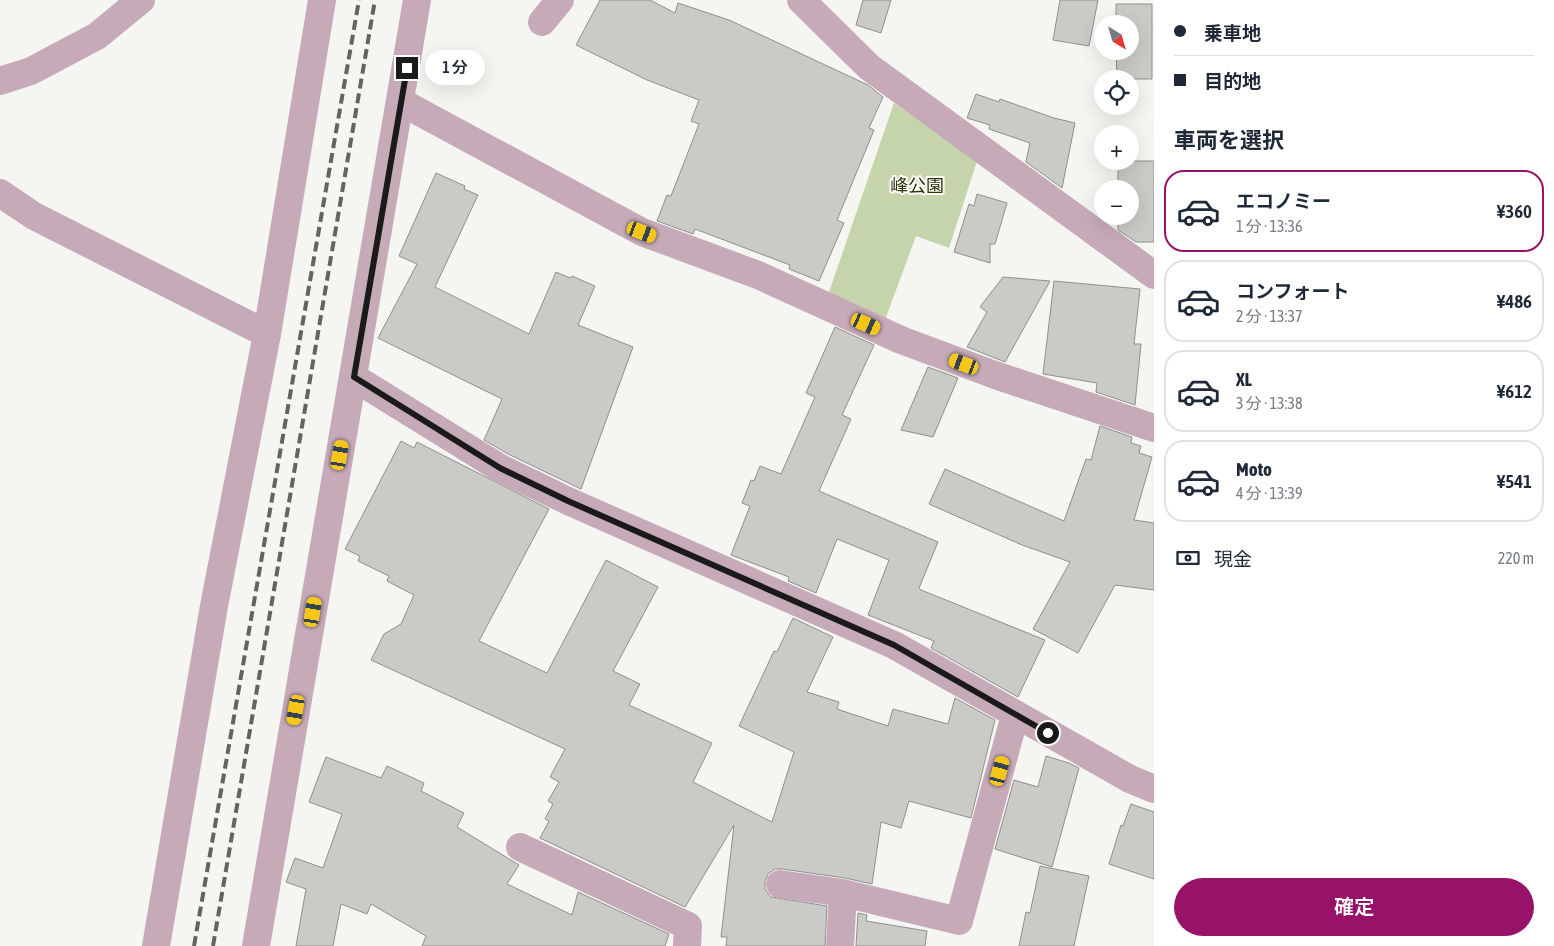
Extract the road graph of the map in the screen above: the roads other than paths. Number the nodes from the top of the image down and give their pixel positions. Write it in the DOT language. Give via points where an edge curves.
graph roads {
  1 [pos="141,0"];
  2 [pos="322,0"];
  3 [pos="418,0"];
  4 [pos="560,0"];
  5 [pos="801,0"];
  6 [pos="542,22"];
  7 [pos="0,81"];
  8 [pos="401,102"];
  9 [pos="0,193"];
  10 [pos="1154,275"];
  11 [pos="267,334"];
  12 [pos="354,377"];
  13 [pos="1154,428"];
  14 [pos="1015,715"];
  15 [pos="1154,789"];
  16 [pos="520,847"];
  17 [pos="780,884"];
  18 [pos="843,893"];
  19 [pos="156,946"];
  20 [pos="256,946"];
  21 [pos="687,946"];
  22 [pos="840,946"];
  1 -- 7 [label="street" via="97,36 31,71"];
  2 -- 11 [label="street"];
  3 -- 8 [label="street"];
  4 -- 6 [label="street"];
  5 -- 10 [label="street" via="869,67"];
  8 -- 12 [label="street"];
  8 -- 13 [label="street" via="642,232 758,275 901,340"];
  9 -- 11 [label="street" via="34,216"];
  11 -- 19 [label="street" via="214,606"];
  12 -- 14 [label="street" via="500,468 894,645"];
  12 -- 20 [label="street"];
  14 -- 15 [label="street"];
  14 -- 18 [label="street" via="959,921"];
  16 -- 21 [label="street" via="688,926"];
  17 -- 18 [label="street"];
  18 -- 22 [label="street"];
}
